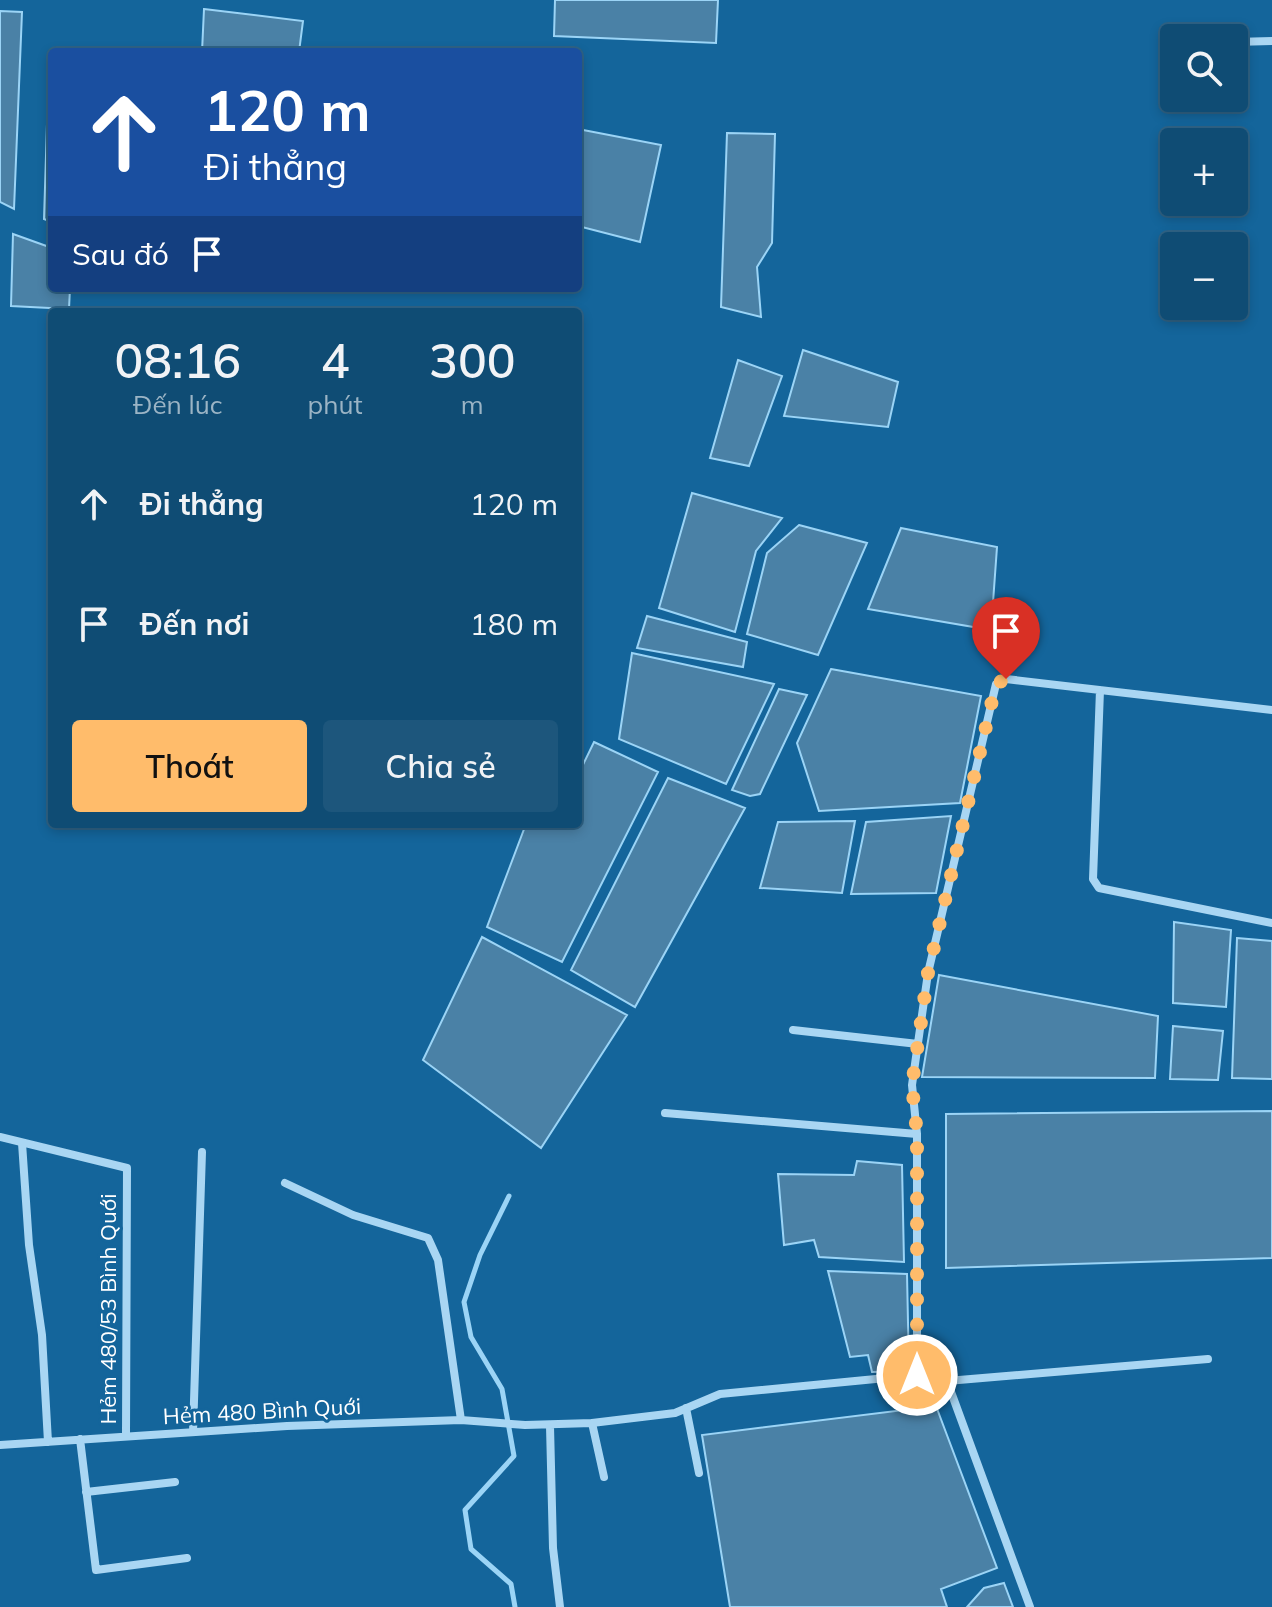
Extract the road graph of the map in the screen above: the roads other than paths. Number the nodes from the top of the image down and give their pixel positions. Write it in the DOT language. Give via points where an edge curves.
graph roads {
  1 [pos="1272,41"];
  2 [pos="1248,42"];
  3 [pos="1100,690"];
  4 [pos="1272,710"];
  5 [pos="1272,923"];
  6 [pos="793,1030"];
  7 [pos="918,1044"];
  8 [pos="665,1113"];
  9 [pos="917,1134"];
  10 [pos="0,1137"];
  11 [pos="22,1143"];
  12 [pos="202,1152"];
  13 [pos="285,1183"];
  14 [pos="1208,1359"];
  15 [pos="917,1375"];
  16 [pos="947,1381"];
  17 [pos="686,1408"];
  18 [pos="461,1420"];
  19 [pos="592,1423"];
  20 [pos="550,1426"];
  21 [pos="193,1432"];
  22 [pos="126,1436"];
  23 [pos="80,1439"];
  24 [pos="48,1442"];
  25 [pos="0,1445"];
  26 [pos="699,1473"];
  27 [pos="604,1477"];
  28 [pos="175,1482"];
  29 [pos="86,1492"];
  30 [pos="187,1558"];
  31 [pos="560,1607"];
  32 [pos="1030,1607"];
  1 -- 2 [label="street"];
  3 -- 4 [label="street"];
  3 -- 5 [label="street" via="1093,879 1099,888"];
  3 -- 7 [label="street" via="1006,679 996,684 930,964"];
  6 -- 7 [label="street"];
  7 -- 9 [label="street" via="912,1085"];
  8 -- 9 [label="street"];
  9 -- 15 [label="street"];
  10 -- 11 [label="street, Hẻm 480/53 Bình Quới"];
  11 -- 22 [label="street, Hẻm 480/53 Bình Quới" via="127,1168"];
  11 -- 24 [label="street"];
  12 -- 21 [label="street"];
  13 -- 18 [label="street" via="353,1215 428,1238 438,1260"];
  14 -- 16 [label="street, Hẻm 480 Bình Quới"];
  15 -- 16 [label="street, Hẻm 480 Bình Quới"];
  15 -- 17 [label="street, Hẻm 480 Bình Quới" via="720,1394"];
  16 -- 32 [label="street"];
  17 -- 19 [label="street, Hẻm 480 Bình Quới"];
  17 -- 26 [label="street"];
  18 -- 20 [label="street, Hẻm 480 Bình Quới"];
  18 -- 21 [label="street, Hẻm 480 Bình Quới"];
  19 -- 20 [label="street, Hẻm 480 Bình Quới"];
  19 -- 27 [label="street"];
  20 -- 31 [label="street"];
  21 -- 22 [label="street, Hẻm 480 Bình Quới"];
  22 -- 23 [label="street, Hẻm 480 Bình Quới"];
  23 -- 24 [label="street, Hẻm 480 Bình Quới"];
  23 -- 29 [label="street"];
  24 -- 25 [label="street, Hẻm 480 Bình Quới"];
  28 -- 29 [label="street"];
  29 -- 30 [label="street" via="96,1570"];
}
